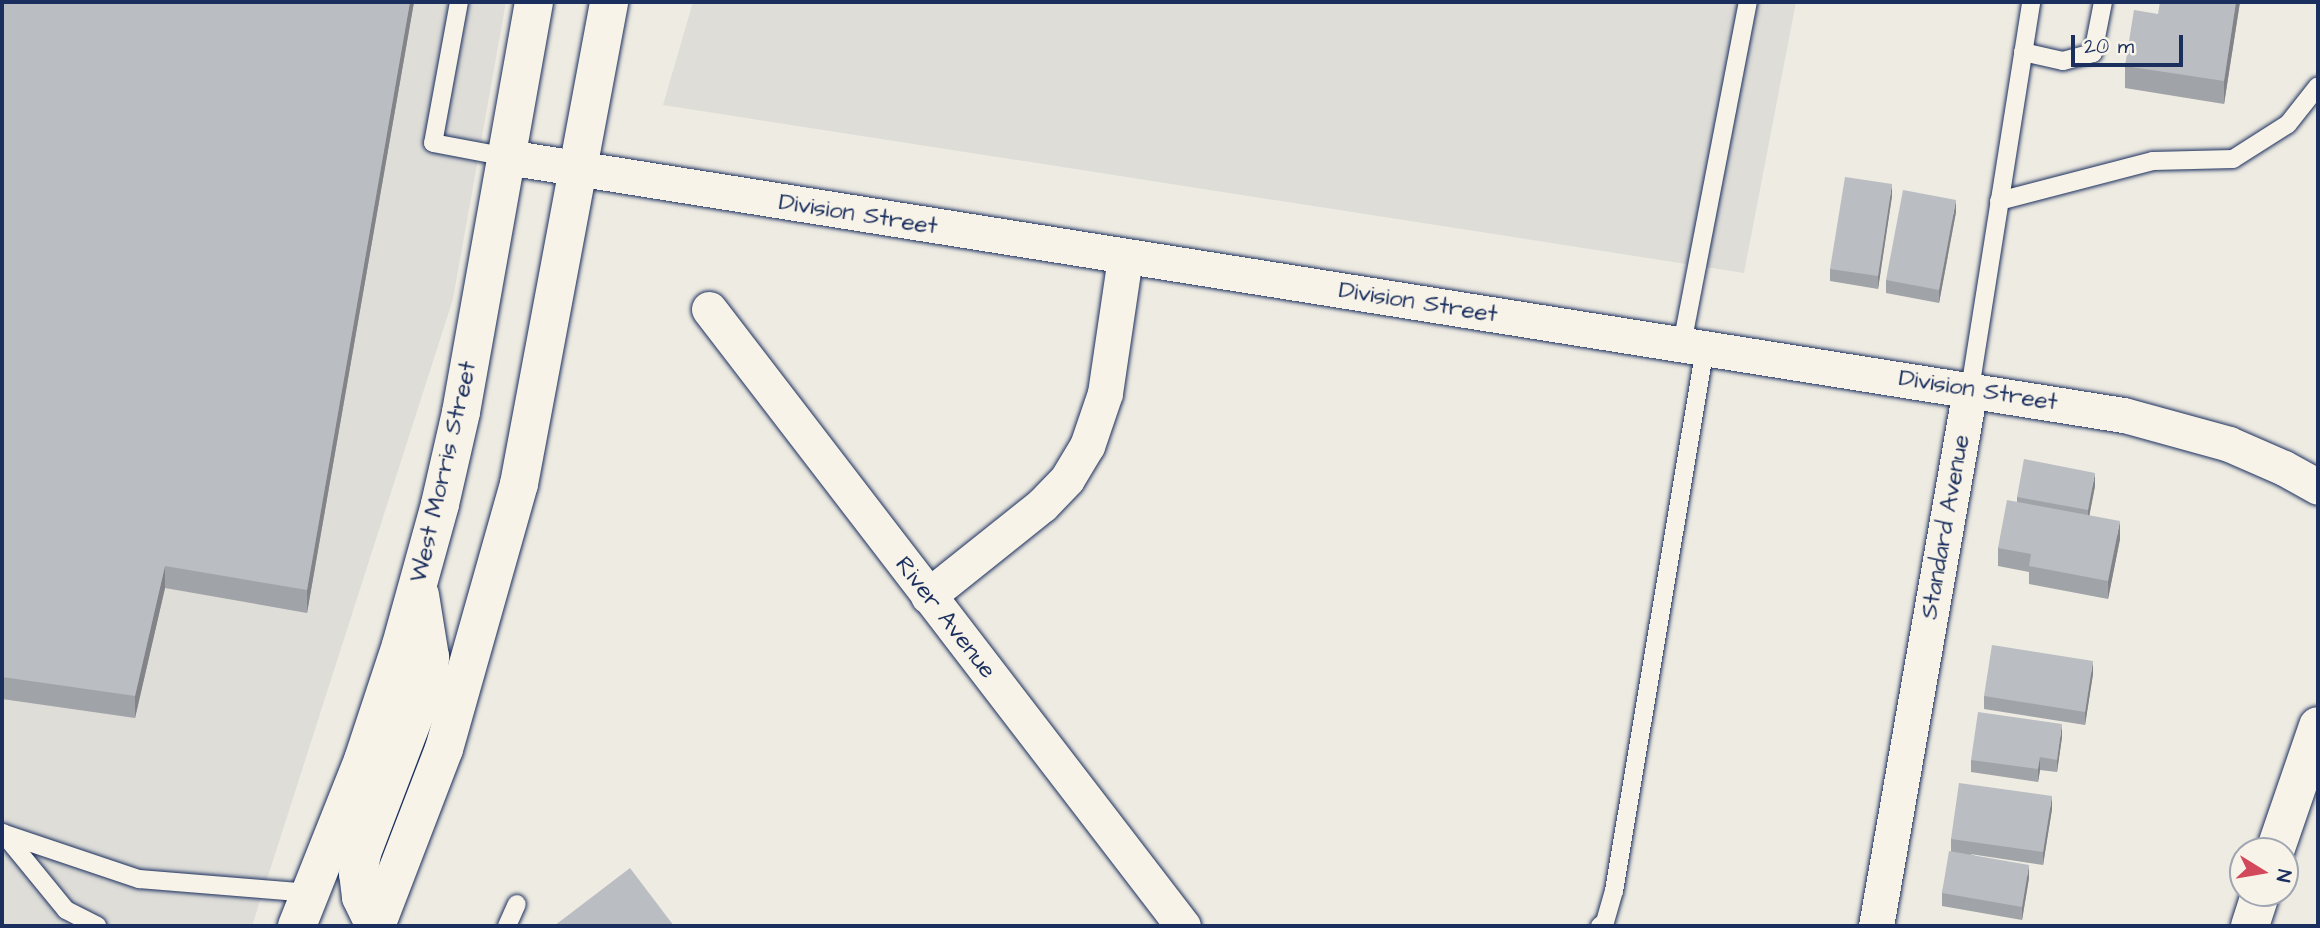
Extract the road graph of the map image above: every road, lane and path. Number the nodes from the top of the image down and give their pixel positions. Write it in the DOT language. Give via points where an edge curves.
graph roads {
  1 [pos="459,2"];
  2 [pos="534,2"];
  3 [pos="609,2"];
  4 [pos="1748,2"];
  5 [pos="2031,2"];
  6 [pos="2103,2"];
  7 [pos="2024,52"];
  8 [pos="2318,86"];
  9 [pos="507,157"];
  10 [pos="579,169"];
  11 [pos="1999,201"];
  12 [pos="1125,257"];
  13 [pos="709,309"];
  14 [pos="1693,346"];
  15 [pos="1970,389"];
  16 [pos="2318,486"];
  17 [pos="418,586"];
  18 [pos="928,596"];
  19 [pos="2318,726"];
  20 [pos="2,833"];
  21 [pos="2280,837"];
  22 [pos="517,904"];
  23 [pos="2256,907"];
  24 [pos="303,910"];
  25 [pos="381,925"];
  26 [pos="97,926"];
  27 [pos="507,926"];
  28 [pos="1183,926"];
  29 [pos="1600,926"];
  30 [pos="1876,926"];
  31 [pos="2250,926"];
  1 -- 9 [label="lane" via="433,144"];
  2 -- 9 [label="main road, West Morris Street"];
  3 -- 10 [label="main road"];
  4 -- 14 [label="lane"];
  5 -- 7 [label="lane, Standard Avenue"];
  6 -- 7 [label="lane" via="2093,53 2063,61"];
  7 -- 11 [label="lane, Standard Avenue"];
  8 -- 11 [label="lane" via="2288,124 2232,159 2153,161"];
  9 -- 10 [label="street, Division Street"];
  9 -- 17 [label="main road, West Morris Street" via="461,412"];
  10 -- 12 [label="street, Division Street"];
  10 -- 25 [label="main road" via="512,511 444,749"];
  11 -- 15 [label="lane, Standard Avenue"];
  12 -- 14 [label="street, Division Street"];
  12 -- 18 [label="street" via="1105,393 1087,446 1042,505"];
  13 -- 18 [label="street, River Avenue"];
  14 -- 15 [label="street, Division Street"];
  14 -- 29 [label="lane" via="1625,830 1612,901"];
  15 -- 16 [label="street, Division Street" via="2173,426 2261,457"];
  15 -- 30 [label="street, Standard Avenue"];
  17 -- 24 [label="main road, West Morris Street" via="363,760"];
  17 -- 25 [label="main road" via="430,657 427,683 358,874 361,897"];
  18 -- 28 [label="street, River Avenue"];
  19 -- 21 [label="main road"];
  20 -- 24 [label="lane" via="139,879"];
  20 -- 26 [label="lane" via="66,910"];
  22 -- 27 [label="lane"];
  23 -- 31 [label="main road"];
}
